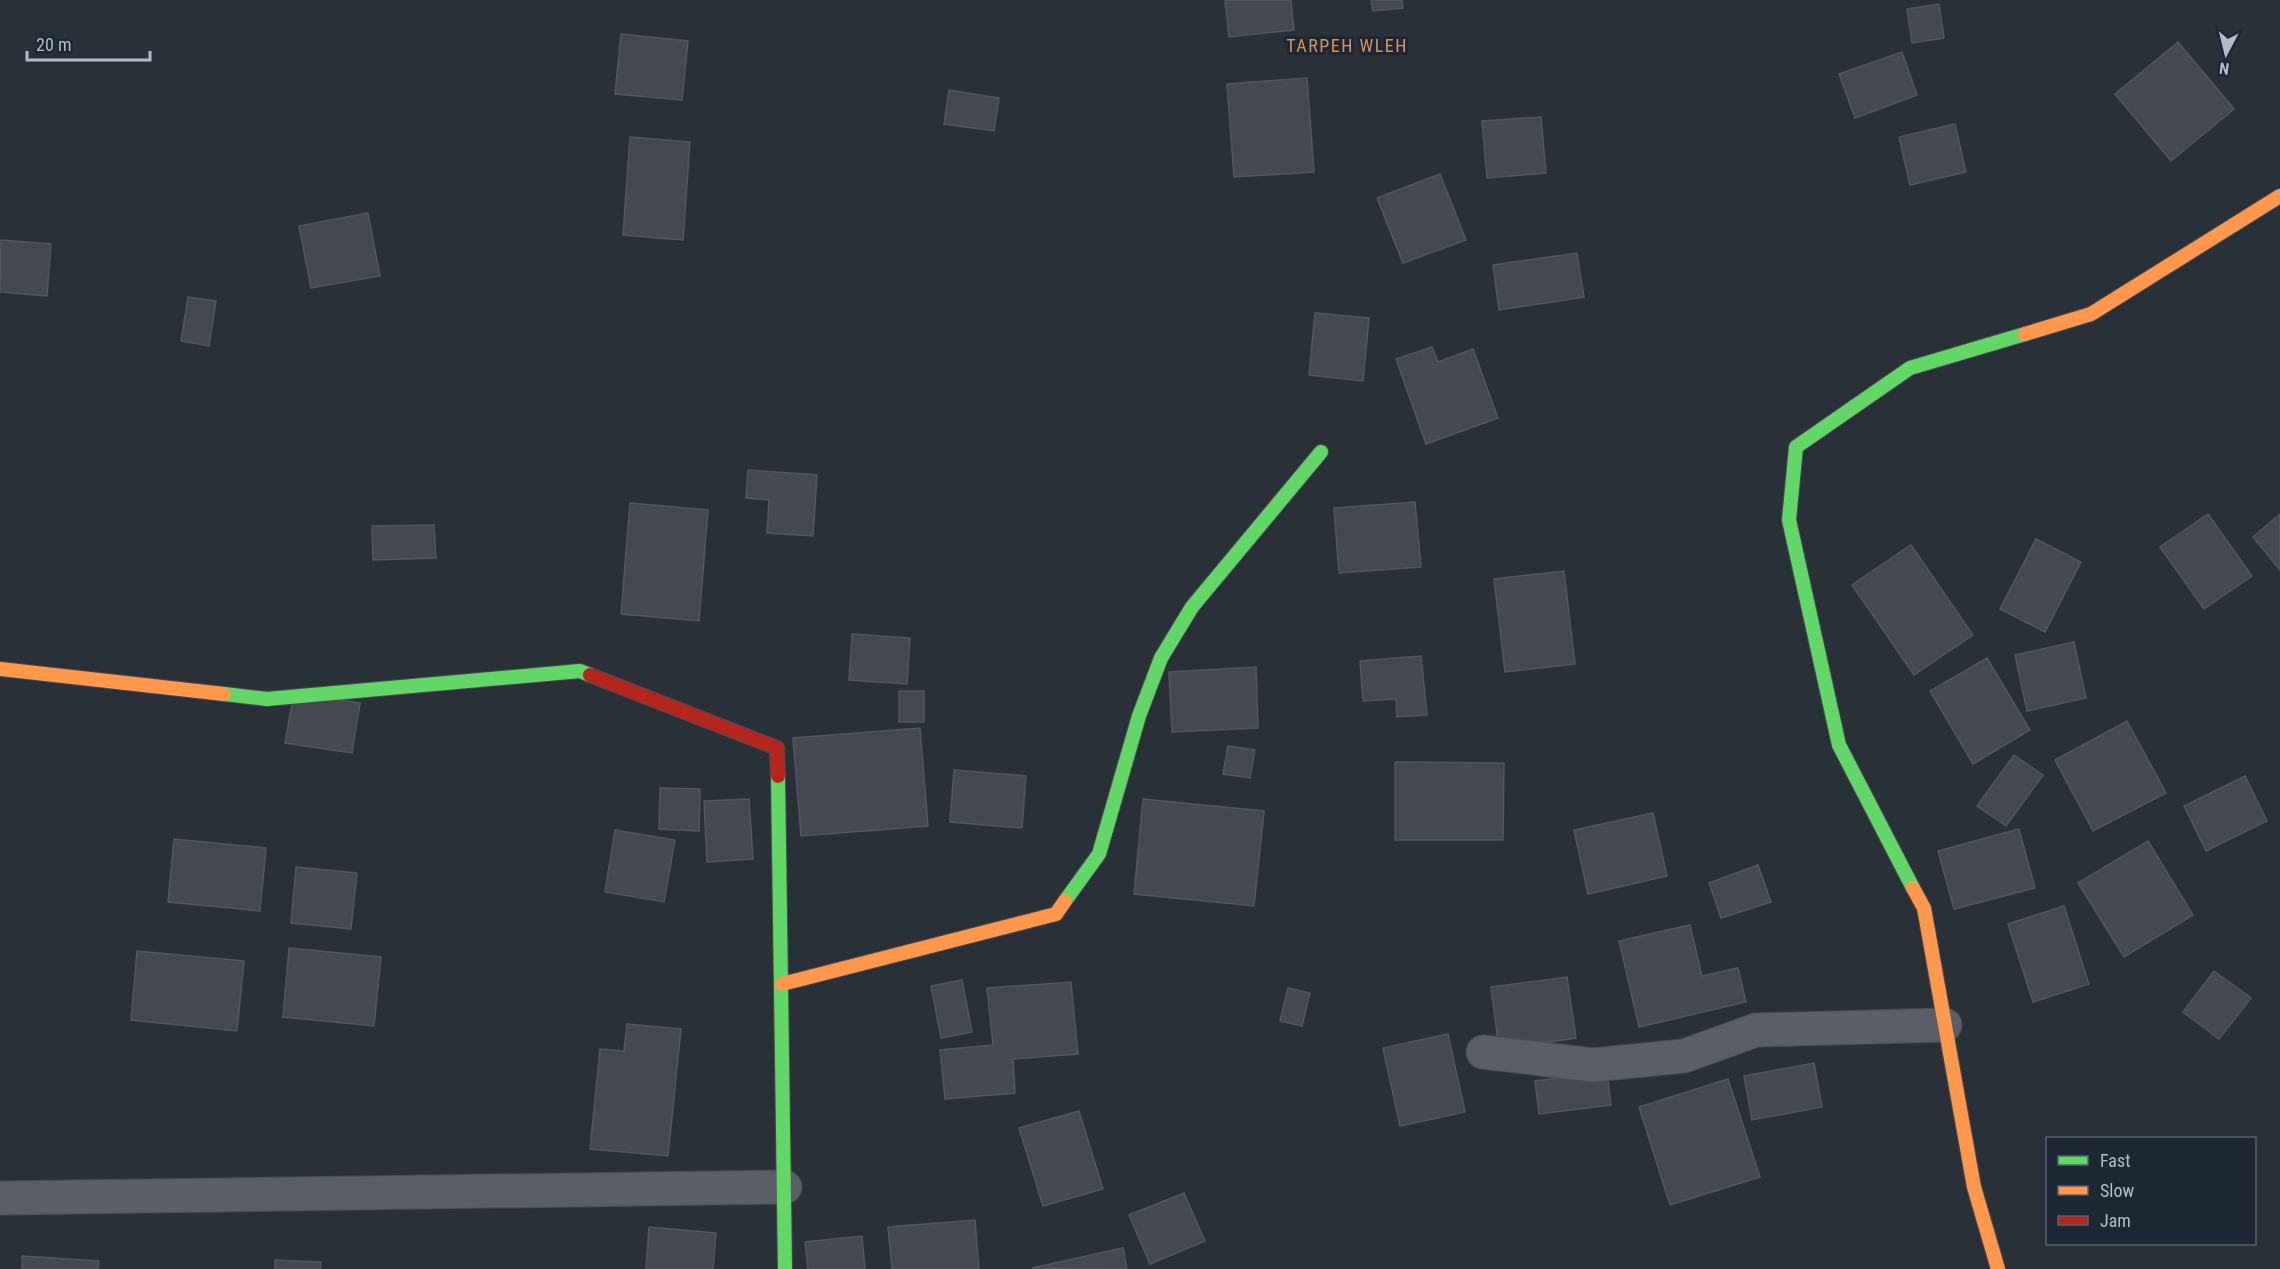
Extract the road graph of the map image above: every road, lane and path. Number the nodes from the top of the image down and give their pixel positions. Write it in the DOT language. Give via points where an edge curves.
graph roads {
  1 [pos="2280,196"];
  2 [pos="1321,452"];
  3 [pos="0,669"];
  4 [pos="782,984"];
  5 [pos="1945,1025"];
  6 [pos="1483,1052"];
  7 [pos="785,1187"];
  8 [pos="0,1198"];
  9 [pos="785,1269"];
  10 [pos="1998,1269"];
  1 -- 5 [label="street" via="2091,314 1910,368 1796,447 1789,520 1839,745 1924,908"];
  2 -- 4 [label="street" via="1192,608 1161,658 1139,716 1099,854 1056,914"];
  3 -- 4 [label="street" via="267,699 580,671 777,748"];
  4 -- 7 [label="street"];
  5 -- 6 [label="street" via="1756,1030 1684,1056 1593,1065"];
  5 -- 10 [label="street" via="1974,1187"];
  7 -- 8 [label="street"];
  7 -- 9 [label="street"];
}
